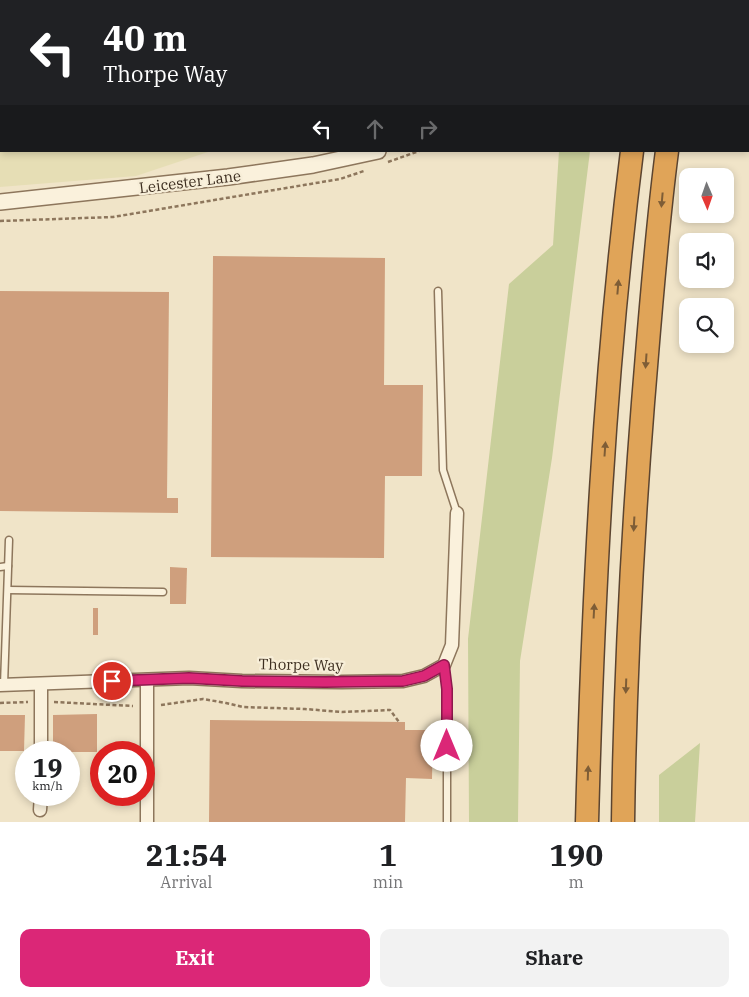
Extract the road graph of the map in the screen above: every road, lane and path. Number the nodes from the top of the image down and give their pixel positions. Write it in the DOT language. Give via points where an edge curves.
graph roads {
  1 [pos="413,152"];
  2 [pos="632,152"];
  3 [pos="667,152"];
  4 [pos="381,157"];
  5 [pos="366,170"];
  6 [pos="0,202"];
  7 [pos="0,221"];
  8 [pos="438,291"];
  9 [pos="457,513"];
  10 [pos="9,540"];
  11 [pos="8,566"];
  12 [pos="0,567"];
  13 [pos="8,590"];
  14 [pos="163,592"];
  15 [pos="444,665"];
  16 [pos="147,680"];
  17 [pos="41,684"];
  18 [pos="2,685"];
  19 [pos="41,702"];
  20 [pos="0,703"];
  21 [pos="148,706"];
  22 [pos="399,722"];
  23 [pos="41,741"];
  24 [pos="40,806"];
  25 [pos="40,810"];
  26 [pos="147,822"];
  27 [pos="448,822"];
  28 [pos="587,822"];
  29 [pos="623,822"];
  1 -- 4 [label="path"];
  28 -- 2 [label="highway, one-way" via="600,502"];
  3 -- 29 [label="highway, one-way" via="635,504"];
  4 -- 6 [label="street, Leicester Lane"];
  5 -- 7 [label="path" via="340,179 113,217"];
  8 -- 9 [label="lane" via="443,470"];
  9 -- 15 [label="street" via="452,646"];
  10 -- 11 [label="lane"];
  11 -- 12 [label="lane"];
  11 -- 13 [label="lane"];
  13 -- 14 [label="lane"];
  13 -- 18 [label="lane"];
  15 -- 16 [label="street, Thorpe Way" via="424,676 403,681"];
  15 -- 27 [label="lane"];
  16 -- 17 [label="street, Thorpe Way"];
  16 -- 21 [label="street"];
  17 -- 18 [label="street, Thorpe Way"];
  17 -- 19 [label="street"];
  19 -- 20 [label="path"];
  19 -- 21 [label="path"];
  19 -- 23 [label="street"];
  21 -- 22 [label="path" via="202,699 243,707 342,712 390,710"];
  21 -- 26 [label="street"];
  24 -- 25 [label="street"];
}
